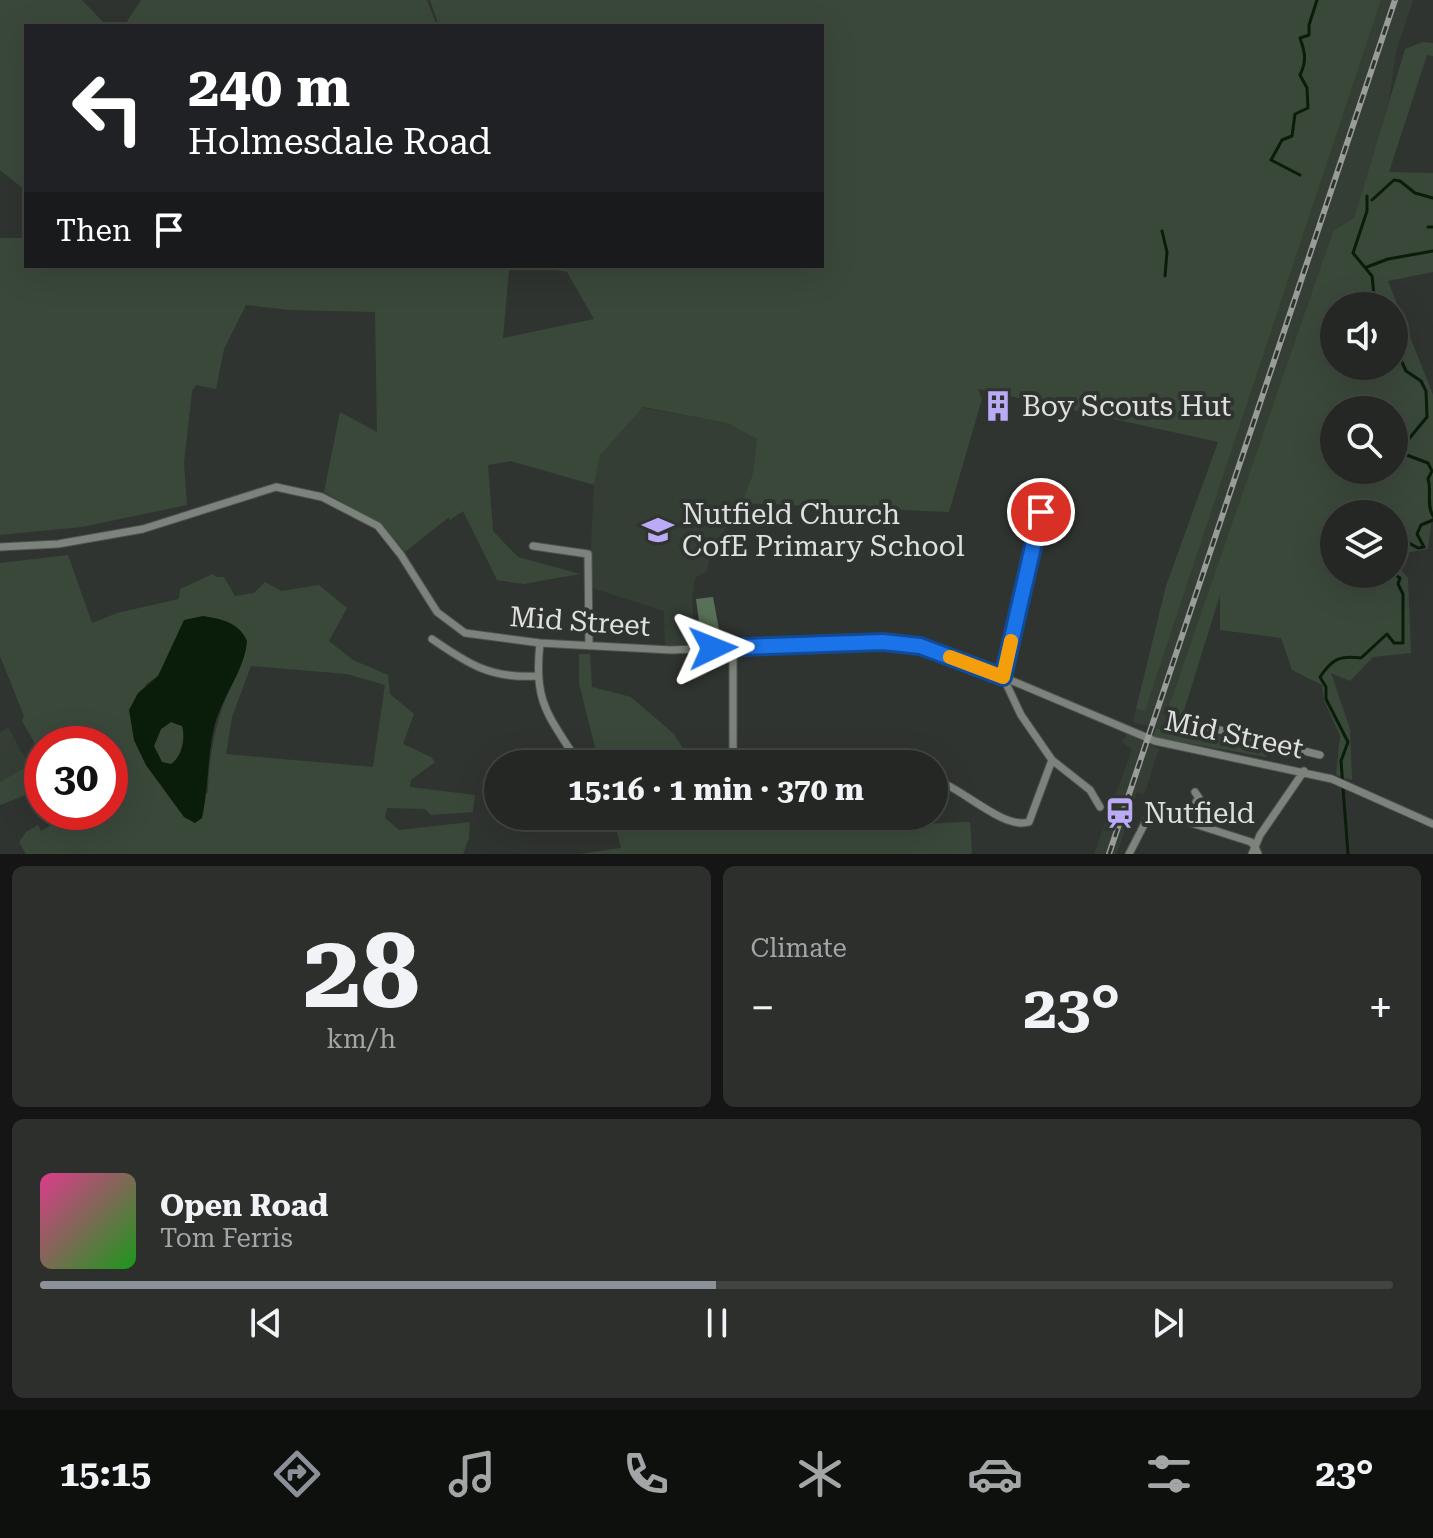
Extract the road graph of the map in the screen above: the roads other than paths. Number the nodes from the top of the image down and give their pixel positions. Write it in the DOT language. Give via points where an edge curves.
graph roads {
  1 [pos="1041,512"];
  2 [pos="533,546"];
  3 [pos="0,547"];
  4 [pos="432,639"];
  5 [pos="540,643"];
  6 [pos="589,646"];
  7 [pos="733,647"];
  8 [pos="537,676"];
  9 [pos="1003,677"];
  10 [pos="1184,721"];
  11 [pos="1279,745"];
  12 [pos="570,750"];
  13 [pos="733,750"];
  14 [pos="1320,755"];
  15 [pos="1052,760"];
  16 [pos="1269,763"];
  17 [pos="1304,771"];
  18 [pos="948,785"];
  19 [pos="1195,792"];
  20 [pos="1100,807"];
  21 [pos="1183,820"];
  22 [pos="1433,824"];
  23 [pos="1255,852"];
  24 [pos="1129,854"];
  1 -- 9 [label="street"];
  2 -- 6 [label="street" via="588,554"];
  3 -- 5 [label="street, Mid Street" via="58,544 143,529 276,487 322,497 378,526 437,612 465,633"];
  4 -- 8 [label="street" via="486,672"];
  5 -- 6 [label="street, Mid Street"];
  5 -- 8 [label="street"];
  6 -- 7 [label="street, Mid Street"];
  7 -- 9 [label="street, Mid Street" via="883,642 920,646"];
  7 -- 13 [label="street"];
  8 -- 12 [label="street" via="545,710"];
  9 -- 15 [label="street"];
  9 -- 16 [label="street, Mid Street" via="1155,741"];
  10 -- 11 [label="street"];
  11 -- 14 [label="street"];
  11 -- 16 [label="street"];
  15 -- 18 [label="street" via="1029,822 1023,824 994,814"];
  15 -- 20 [label="street" via="1090,790"];
  16 -- 17 [label="street, Mid Street"];
  17 -- 22 [label="street, Mid Street"];
  17 -- 23 [label="street" via="1260,835"];
  19 -- 21 [label="street" via="1199,798"];
  21 -- 23 [label="street" via="1251,842"];
  21 -- 24 [label="street" via="1152,816"];
}
